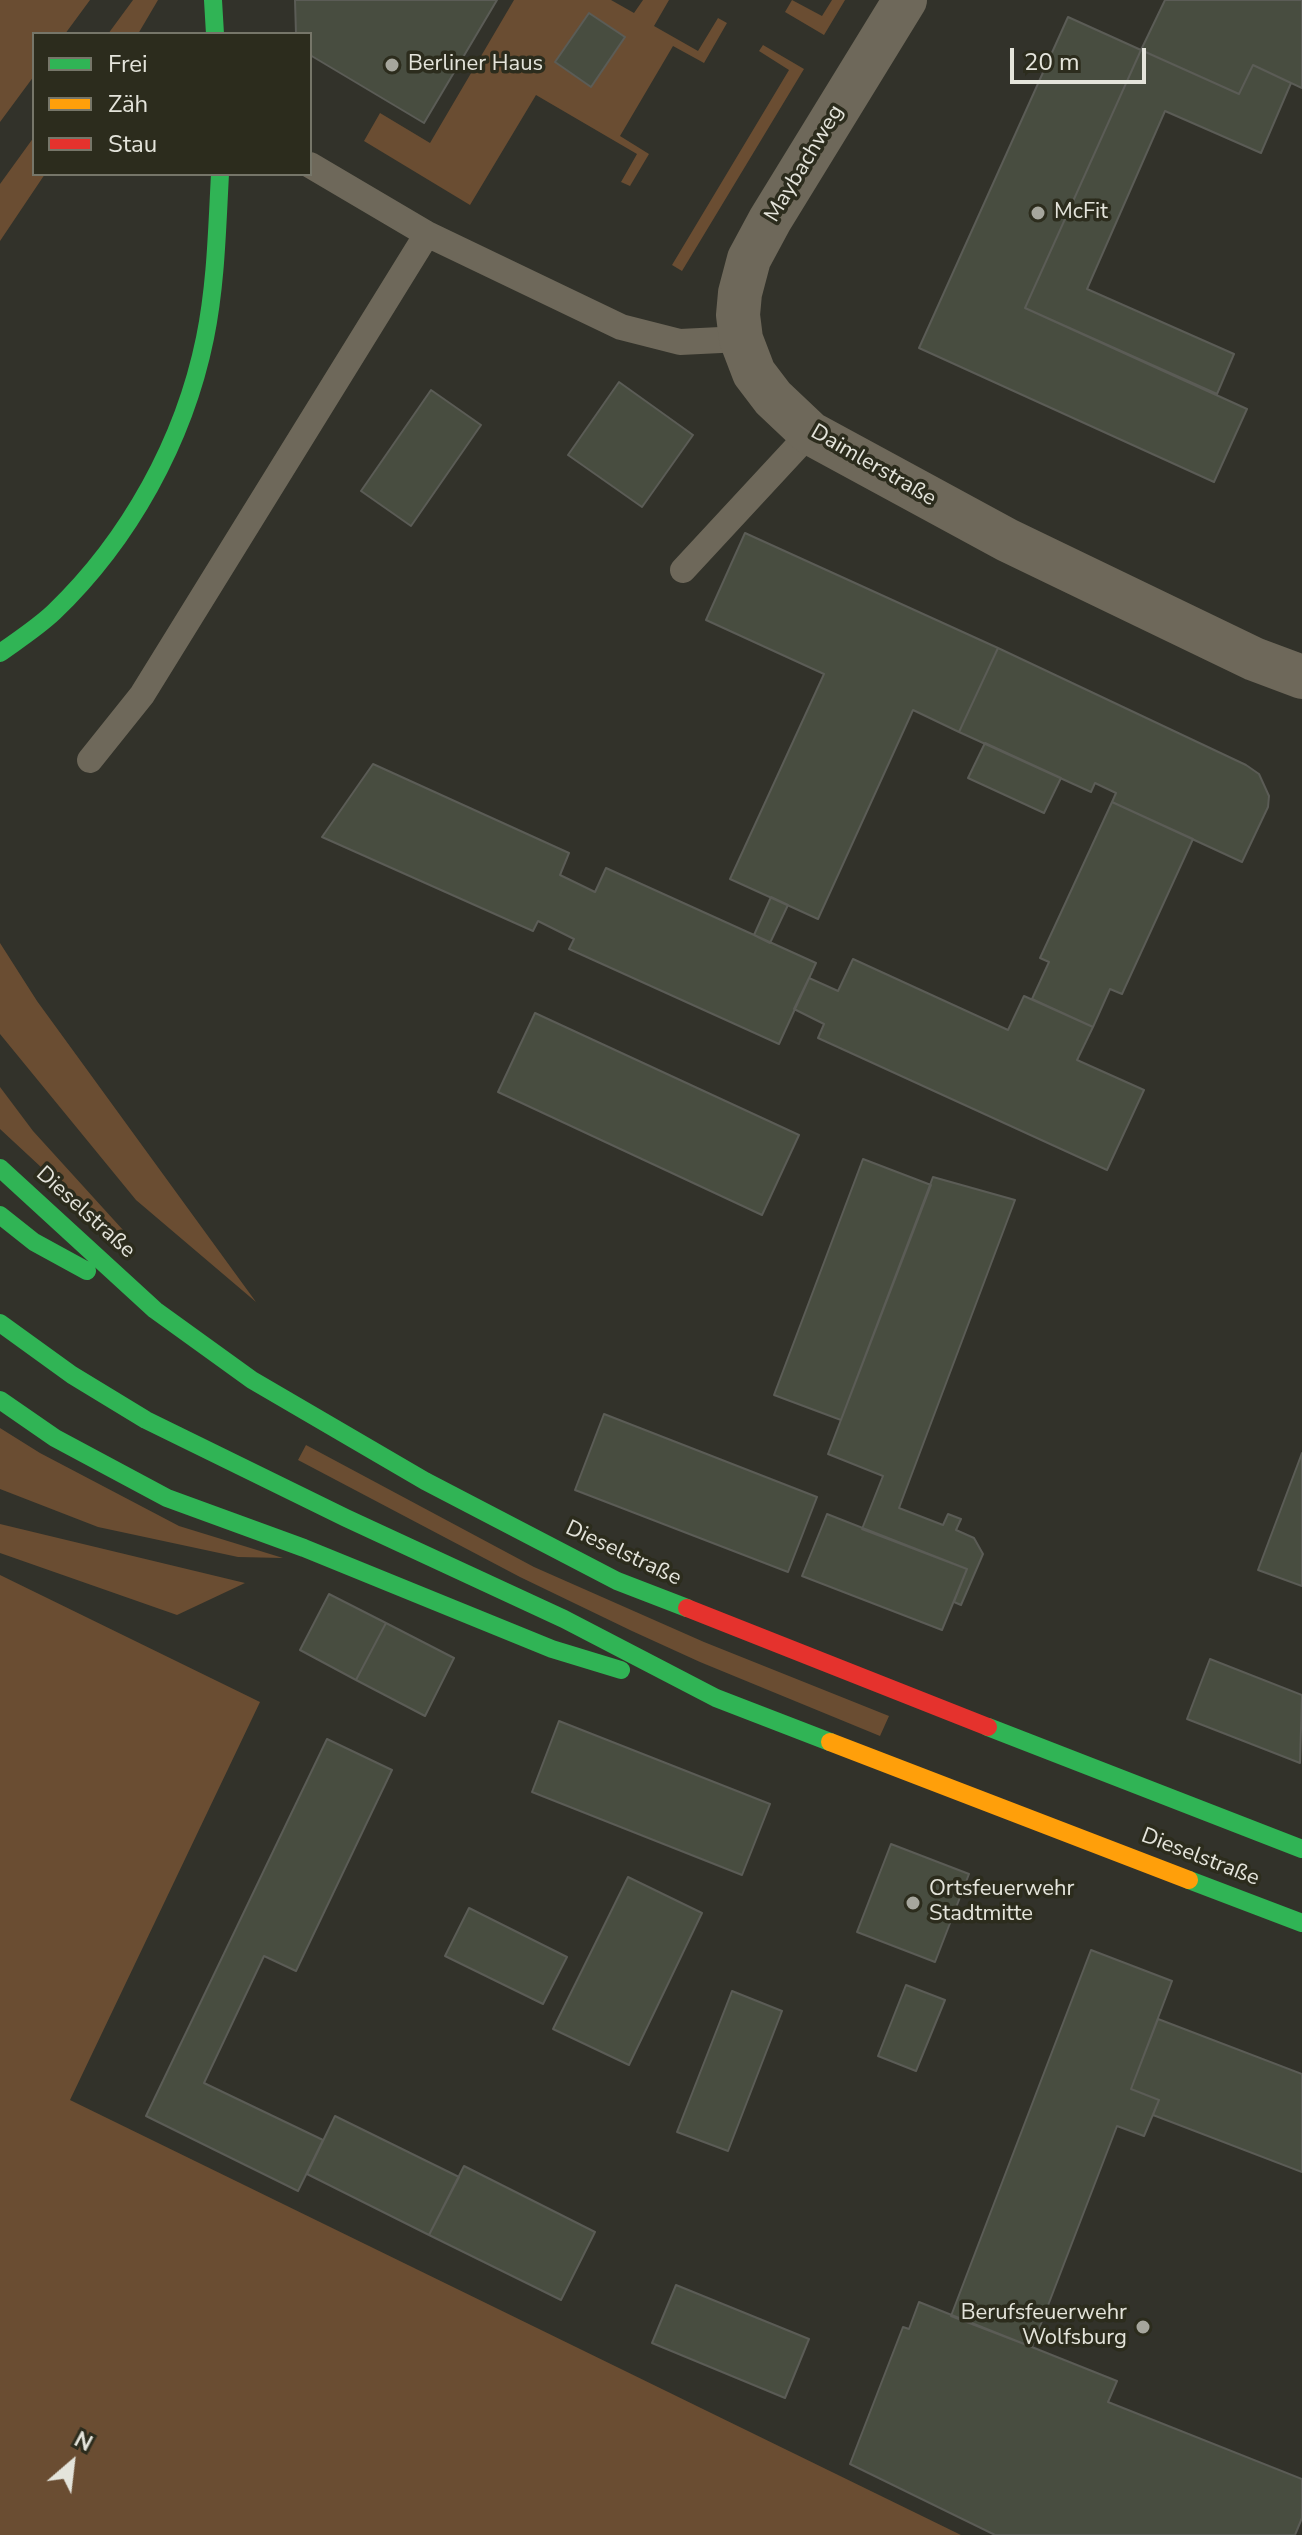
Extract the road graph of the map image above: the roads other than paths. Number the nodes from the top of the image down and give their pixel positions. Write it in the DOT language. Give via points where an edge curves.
graph roads {
  1 [pos="213,0"];
  2 [pos="905,0"];
  3 [pos="215,32"];
  4 [pos="312,166"];
  5 [pos="220,176"];
  6 [pos="427,234"];
  7 [pos="741,339"];
  8 [pos="810,433"];
  9 [pos="683,570"];
  10 [pos="0,653"];
  11 [pos="1302,677"];
  12 [pos="90,760"];
  13 [pos="0,1168"];
  14 [pos="0,1215"];
  15 [pos="155,1310"];
  16 [pos="0,1323"];
  17 [pos="0,1400"];
  18 [pos="716,1698"];
  19 [pos="1302,1849"];
  20 [pos="1302,1923"];
  1 -- 3 [label="main road"];
  2 -- 7 [label="street, Maybachweg" via="749,259 739,304"];
  4 -- 6 [label="lane"];
  5 -- 10 [label="main road" via="212,297 193,392 156,476 111,550 52,613"];
  6 -- 7 [label="lane" via="621,327 680,342"];
  6 -- 12 [label="lane" via="142,695"];
  7 -- 8 [label="street, Daimlerstraße" via="754,373"];
  8 -- 9 [label="lane"];
  8 -- 11 [label="street, Daimlerstraße" via="1007,540"];
  13 -- 15 [label="main road, Dieselstraße"];
  14 -- 15 [label="main road" via="34,1242"];
  15 -- 19 [label="main road, Dieselstraße" via="265,1388 425,1481 617,1581"];
  16 -- 18 [label="main road, Dieselstraße" via="146,1420 564,1619"];
  17 -- 18 [label="main road" via="55,1438 167,1498 552,1649"];
  18 -- 20 [label="main road, Dieselstraße"];
}
